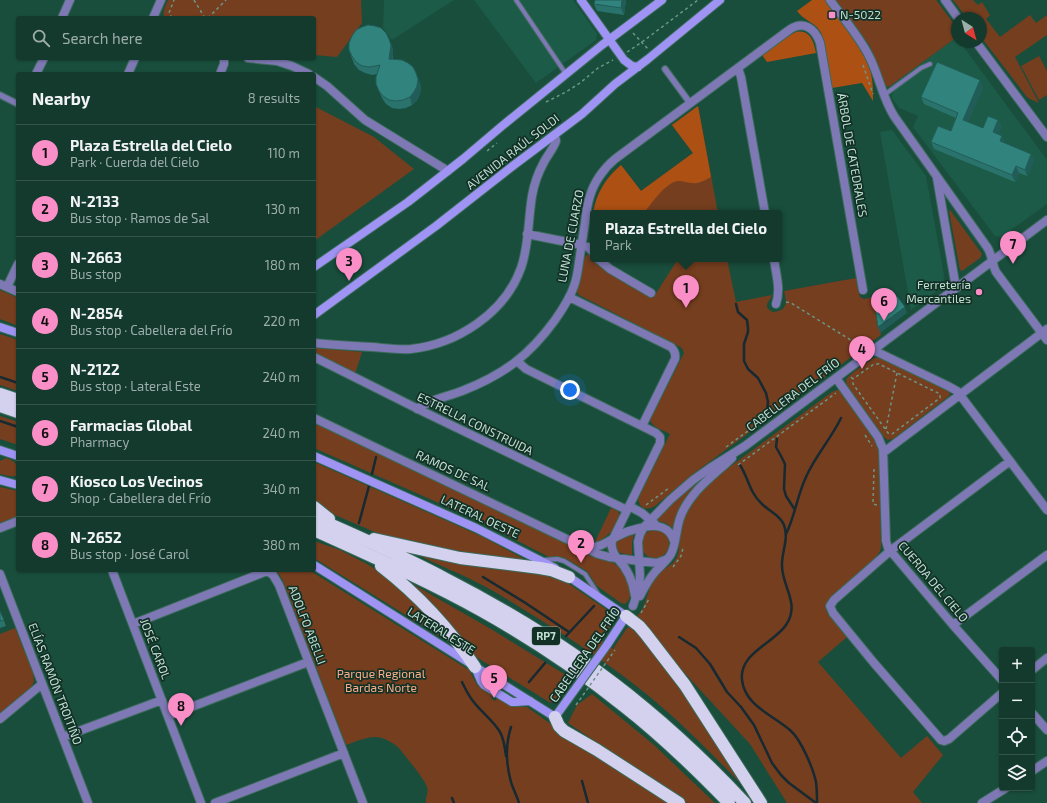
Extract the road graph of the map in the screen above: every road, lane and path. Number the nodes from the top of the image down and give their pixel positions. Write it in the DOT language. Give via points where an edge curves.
graph roads {
  1 [pos="70,0"];
  2 [pos="161,0"];
  3 [pos="174,0"];
  4 [pos="194,0"];
  5 [pos="226,0"];
  6 [pos="516,0"];
  7 [pos="581,0"];
  8 [pos="662,0"];
  9 [pos="698,0"];
  10 [pos="720,0"];
  11 [pos="830,0"];
  12 [pos="945,0"];
  13 [pos="954,12"];
  14 [pos="63,16"];
  15 [pos="154,16"];
  16 [pos="171,16"];
  17 [pos="204,16"];
  18 [pos="210,16"];
  19 [pos="809,28"];
  20 [pos="609,40"];
  21 [pos="980,48"];
  22 [pos="621,56"];
  23 [pos="43,60"];
  24 [pos="134,60"];
  25 [pos="224,60"];
  26 [pos="264,60"];
  27 [pos="862,60"];
  28 [pos="930,64"];
  29 [pos="638,67"];
  30 [pos="738,68"];
  31 [pos="665,69"];
  32 [pos="37,72"];
  33 [pos="129,72"];
  34 [pos="221,72"];
  35 [pos="305,72"];
  36 [pos="566,74"];
  37 [pos="316,78"];
  38 [pos="873,94"];
  39 [pos="0,95"];
  40 [pos="884,95"];
  41 [pos="16,103"];
  42 [pos="690,103"];
  43 [pos="543,104"];
  44 [pos="554,135"];
  45 [pos="1047,137"];
  46 [pos="501,139"];
  47 [pos="483,154"];
  48 [pos="448,171"];
  49 [pos="937,176"];
  50 [pos="765,210"];
  51 [pos="1047,220"];
  52 [pos="527,234"];
  53 [pos="582,244"];
  54 [pos="590,249"];
  55 [pos="992,260"];
  56 [pos="602,262"];
  57 [pos="774,262"];
  58 [pos="316,265"];
  59 [pos="16,267"];
  60 [pos="4,285"];
  61 [pos="956,288"];
  62 [pos="863,290"];
  63 [pos="16,291"];
  64 [pos="651,293"];
  65 [pos="569,297"];
  66 [pos="786,302"];
  67 [pos="776,304"];
  68 [pos="316,314"];
  69 [pos="0,327"];
  70 [pos="16,332"];
  71 [pos="1045,334"];
  72 [pos="316,343"];
  73 [pos="863,348"];
  74 [pos="873,350"];
  75 [pos="316,358"];
  76 [pos="517,361"];
  77 [pos="897,373"];
  78 [pos="836,378"];
  79 [pos="812,384"];
  80 [pos="836,393"];
  81 [pos="0,394"];
  82 [pos="960,394"];
  83 [pos="16,399"];
  84 [pos="0,406"];
  85 [pos="417,409"];
  86 [pos="16,411"];
  87 [pos="316,419"];
  88 [pos="642,426"];
  89 [pos="886,430"];
  90 [pos="864,432"];
  91 [pos="745,446"];
  92 [pos="873,449"];
  93 [pos="0,450"];
  94 [pos="722,450"];
  95 [pos="884,452"];
  96 [pos="16,456"];
  97 [pos="0,457"];
  98 [pos="316,457"];
  99 [pos="1010,461"];
  100 [pos="734,468"];
  101 [pos="874,469"];
  102 [pos="16,479"];
  103 [pos="4,481"];
  104 [pos="16,484"];
  105 [pos="671,487"];
  106 [pos="885,505"];
  107 [pos="645,506"];
  108 [pos="628,508"];
  109 [pos="316,509"];
  110 [pos="1047,510"];
  111 [pos="316,518"];
  112 [pos="650,519"];
  113 [pos="16,522"];
  114 [pos="657,526"];
  115 [pos="644,527"];
  116 [pos="0,528"];
  117 [pos="316,531"];
  118 [pos="347,532"];
  119 [pos="316,533"];
  120 [pos="326,535"];
  121 [pos="613,538"];
  122 [pos="674,544"];
  123 [pos="683,544"];
  124 [pos="582,546"];
  125 [pos="360,551"];
  126 [pos="890,551"];
  127 [pos="672,554"];
  128 [pos="1047,555"];
  129 [pos="617,558"];
  130 [pos="540,560"];
  131 [pos="639,561"];
  132 [pos="316,566"];
  133 [pos="670,569"];
  134 [pos="113,572"];
  135 [pos="262,572"];
  136 [pos="269,572"];
  137 [pos="569,577"];
  138 [pos="1,580"];
  139 [pos="649,598"];
  140 [pos="602,600"];
  141 [pos="634,603"];
  142 [pos="626,616"];
  143 [pos="640,616"];
  144 [pos="133,624"];
  145 [pos="954,625"];
  146 [pos="608,627"];
  147 [pos="615,650"];
  148 [pos="1047,658"];
  149 [pos="308,662"];
  150 [pos="475,666"];
  151 [pos="1035,668"];
  152 [pos="999,677"];
  153 [pos="42,684"];
  154 [pos="560,694"];
  155 [pos="999,696"];
  156 [pos="162,700"];
  157 [pos="576,705"];
  158 [pos="168,716"];
  159 [pos="1035,716"];
  160 [pos="555,717"];
  161 [pos="0,719"];
  162 [pos="1047,730"];
  163 [pos="63,737"];
  164 [pos="344,753"];
  165 [pos="1047,761"];
  166 [pos="1035,769"];
  167 [pos="1001,791"];
  168 [pos="88,803"];
  169 [pos="201,803"];
  170 [pos="214,803"];
  171 [pos="363,803"];
  172 [pos="680,803"];
  173 [pos="729,803"];
  174 [pos="745,803"];
  175 [pos="762,803"];
  176 [pos="982,803"];
  1 -- 14 [label="street"];
  2 -- 15 [label="street"];
  3 -- 16 [label="path" via="169,13"];
  4 -- 17 [label="path"];
  5 -- 18 [label="path"];
  6 -- 36 [label="lane"];
  7 -- 20 [label="main road"];
  8 -- 20 [label="main road"];
  9 -- 22 [label="path"];
  10 -- 29 [label="main road, AVENIDA RAÚL SOLDI"];
  11 -- 40 [label="street" via="866,50"];
  12 -- 13 [label="street"];
  19 -- 30 [label="street, LUNA DE CUARZO" via="792,28"];
  19 -- 62 [label="street, ÁRBOL DE CATEDRALES" via="820,43"];
  20 -- 22 [label="main road"];
  20 -- 36 [label="main road"];
  21 -- 45 [label="street"];
  22 -- 29 [label="main road" via="628,64"];
  22 -- 43 [label="path"];
  23 -- 32 [label="street"];
  24 -- 33 [label="street"];
  25 -- 34 [label="street"];
  26 -- 35 [label="street" via="281,62"];
  27 -- 38 [label="path"];
  28 -- 40 [label="lane"];
  29 -- 44 [label="main road, AVENIDA RAÚL SOLDI"];
  30 -- 42 [label="street, LUNA DE CUARZO"];
  30 -- 50 [label="street"];
  31 -- 42 [label="street"];
  36 -- 48 [label="main road"];
  37 -- 48 [label="street" via="362,118"];
  39 -- 41 [label="street"];
  40 -- 49 [label="street" via="894,116"];
  42 -- 53 [label="street, LUNA DE CUARZO" via="606,167 589,198"];
  44 -- 52 [label="street" via="555,142 534,189"];
  44 -- 68 [label="main road, AVENIDA RAÚL SOLDI" via="443,221"];
  46 -- 47 [label="path"];
  48 -- 58 [label="main road" via="401,207"];
  49 -- 55 [label="street" via="987,246"];
  49 -- 61 [label="street"];
  51 -- 55 [label="street, CABELLERA DEL FRÍO"];
  52 -- 53 [label="street"];
  52 -- 72 [label="street" via="522,266 516,280 488,315 463,333 441,342 411,349"];
  53 -- 54 [label="street"];
  53 -- 65 [label="street, LUNA DE CUARZO" via="576,281"];
  55 -- 61 [label="street, CABELLERA DEL FRÍO"];
  55 -- 71 [label="street" via="996,272"];
  56 -- 64 [label="street"];
  57 -- 67 [label="street" via="779,290"];
  59 -- 60 [label="street"];
  60 -- 63 [label="street"];
  61 -- 74 [label="street, CABELLERA DEL FRÍO"];
  65 -- 76 [label="street, LUNA DE CUARZO" via="543,335"];
  65 -- 88 [label="street" via="671,347 675,353"];
  66 -- 73 [label="path"];
  69 -- 70 [label="main road"];
  71 -- 82 [label="street"];
  74 -- 78 [label="street, CABELLERA DEL FRÍO"];
  74 -- 82 [label="street"];
  75 -- 85 [label="street, ESTRELLA CONSTRUIDA"];
  76 -- 85 [label="street, LUNA DE CUARZO" via="481,382 426,403"];
  76 -- 88 [label="street" via="526,369"];
  77 -- 89 [label="path"];
  77 -- 89 [label="path" via="874,364 854,379 853,384"];
  77 -- 89 [label="path" via="940,394 940,398 892,434"];
  78 -- 91 [label="street, CABELLERA DEL FRÍO"];
  78 -- 95 [label="street, CUERDA DEL CIELO" via="880,440"];
  79 -- 94 [label="path"];
  80 -- 100 [label="path"];
  81 -- 83 [label="highway"];
  82 -- 95 [label="street"];
  82 -- 99 [label="street"];
  84 -- 86 [label="highway"];
  85 -- 108 [label="street, ESTRELLA CONSTRUIDA"];
  87 -- 124 [label="street, RAMOS DE SAL"];
  88 -- 108 [label="street" via="656,433 660,437 660,443"];
  90 -- 92 [label="path"];
  91 -- 112 [label="street, CABELLERA DEL FRÍO" via="692,480"];
  91 -- 122 [label="street, CABELLERA DEL FRÍO" via="689,499 679,519"];
  93 -- 96 [label="main road"];
  95 -- 106 [label="street, CUERDA DEL CIELO"];
  96 -- 97 [label="main road"];
  98 -- 130 [label="main road, LATERAL OESTE" via="476,528"];
  99 -- 110 [label="street"];
  99 -- 126 [label="street"];
  101 -- 106 [label="path" via="872,504"];
  102 -- 103 [label="main road"];
  103 -- 104 [label="main road"];
  105 -- 107 [label="path"];
  106 -- 126 [label="street, CUERDA DEL CIELO" via="886,545"];
  108 -- 112 [label="street, ESTRELLA CONSTRUIDA"];
  108 -- 121 [label="street"];
  109 -- 118 [label="highway"];
  111 -- 118 [label="highway, RP7"];
  112 -- 114 [label="street, ESTRELLA CONSTRUIDA"];
  112 -- 115 [label="street, CABELLERA DEL FRÍO"];
  113 -- 116 [label="street"];
  114 -- 115 [label="street"];
  114 -- 122 [label="street" via="669,532"];
  115 -- 121 [label="street, RAMOS DE SAL"];
  115 -- 131 [label="street, CABELLERA DEL FRÍO" via="638,542"];
  117 -- 120 [label="highway, RP7"];
  118 -- 137 [label="highway" via="450,557 534,567"];
  118 -- 174 [label="highway, RP7" via="446,579 577,657 660,721"];
  119 -- 120 [label="highway"];
  120 -- 125 [label="highway, RP7"];
  121 -- 124 [label="street, RAMOS DE SAL" via="597,547"];
  121 -- 129 [label="street" via="612,549"];
  122 -- 127 [label="street, CABELLERA DEL FRÍO"];
  123 -- 133 [label="path" via="680,559"];
  124 -- 129 [label="street, RAMOS DE SAL" via="602,555"];
  125 -- 150 [label="highway" via="393,575 420,601 452,634"];
  125 -- 173 [label="highway, RP7" via="481,611 568,665 642,721"];
  126 -- 145 [label="street, CUERDA DEL CIELO"];
  126 -- 155 [label="street" via="834,600 830,606 833,613 938,738 944,741"];
  127 -- 131 [label="street" via="657,563"];
  127 -- 141 [label="street, CABELLERA DEL FRÍO" via="653,574"];
  128 -- 145 [label="street"];
  129 -- 131 [label="street, RAMOS DE SAL"];
  129 -- 141 [label="street" via="629,574"];
  130 -- 137 [label="main road, LATERAL OESTE"];
  130 -- 140 [label="lane" via="563,560 586,576"];
  131 -- 141 [label="street, CABELLERA DEL FRÍO" via="640,580"];
  132 -- 150 [label="main road, LATERAL ESTE"];
  134 -- 144 [label="street, JOSÉ CAROL"];
  135 -- 144 [label="street"];
  136 -- 149 [label="street, ADOLFO ABELLI" via="278,582"];
  137 -- 140 [label="main road, LATERAL OESTE"];
  138 -- 153 [label="street, ELÍAS RAMÓN TROITIÑO"];
  139 -- 143 [label="path"];
  140 -- 142 [label="main road, LATERAL OESTE"];
  141 -- 142 [label="street, CABELLERA DEL FRÍO"];
  142 -- 160 [label="main road, CABELLERA DEL FRÍO, bridge"];
  142 -- 175 [label="highway" via="645,632 680,678"];
  144 -- 156 [label="street, JOSÉ CAROL"];
  145 -- 152 [label="street, CUERDA DEL CIELO"];
  146 -- 154 [label="path, bridge"];
  147 -- 157 [label="path, bridge"];
  148 -- 151 [label="street"];
  149 -- 158 [label="street"];
  149 -- 164 [label="street, ADOLFO ABELLI"];
  150 -- 160 [label="main road" via="484,685 512,702 530,701"];
  153 -- 161 [label="street"];
  153 -- 163 [label="street, ELÍAS RAMÓN TROITIÑO"];
  156 -- 158 [label="street, JOSÉ CAROL"];
  156 -- 163 [label="street"];
  158 -- 169 [label="street, JOSÉ CAROL"];
  159 -- 162 [label="street"];
  160 -- 172 [label="highway" via="564,731"];
  163 -- 168 [label="street, ELÍAS RAMÓN TROITIÑO"];
  164 -- 170 [label="street"];
  164 -- 171 [label="street, ADOLFO ABELLI"];
  165 -- 166 [label="street"];
  167 -- 176 [label="street"];
}
